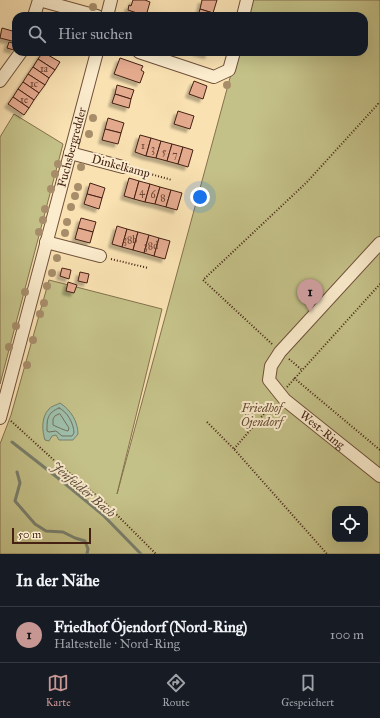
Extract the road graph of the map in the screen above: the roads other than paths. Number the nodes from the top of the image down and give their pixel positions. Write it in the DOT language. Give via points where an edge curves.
graph roads {
  1 [pos="39,0"];
  2 [pos="111,0"];
  3 [pos="247,0"];
  4 [pos="35,12"];
  5 [pos="82,12"];
  6 [pos="108,12"];
  7 [pos="244,12"];
  8 [pos="18,56"];
  9 [pos="96,56"];
  10 [pos="151,56"];
  11 [pos="233,56"];
  12 [pos="0,80"];
  13 [pos="70,153"];
  14 [pos="124,167"];
  15 [pos="46,242"];
  16 [pos="380,243"];
  17 [pos="100,256"];
  18 [pos="5,420"];
  19 [pos="380,476"];
  1 -- 4 [label="street"];
  1 -- 5 [label="street"];
  2 -- 6 [label="street"];
  3 -- 7 [label="street"];
  8 -- 12 [label="street"];
  9 -- 13 [label="street, Fuchsbergredder"];
  10 -- 11 [label="street" via="214,77 229,70"];
  13 -- 14 [label="street, Dinkelkamp"];
  13 -- 15 [label="street, Fuchsbergredder"];
  15 -- 17 [label="street"];
  15 -- 18 [label="street, Fuchsbergredder"];
  16 -- 19 [label="street, West-Ring" via="280,352 271,366 269,380 280,395"];
}
